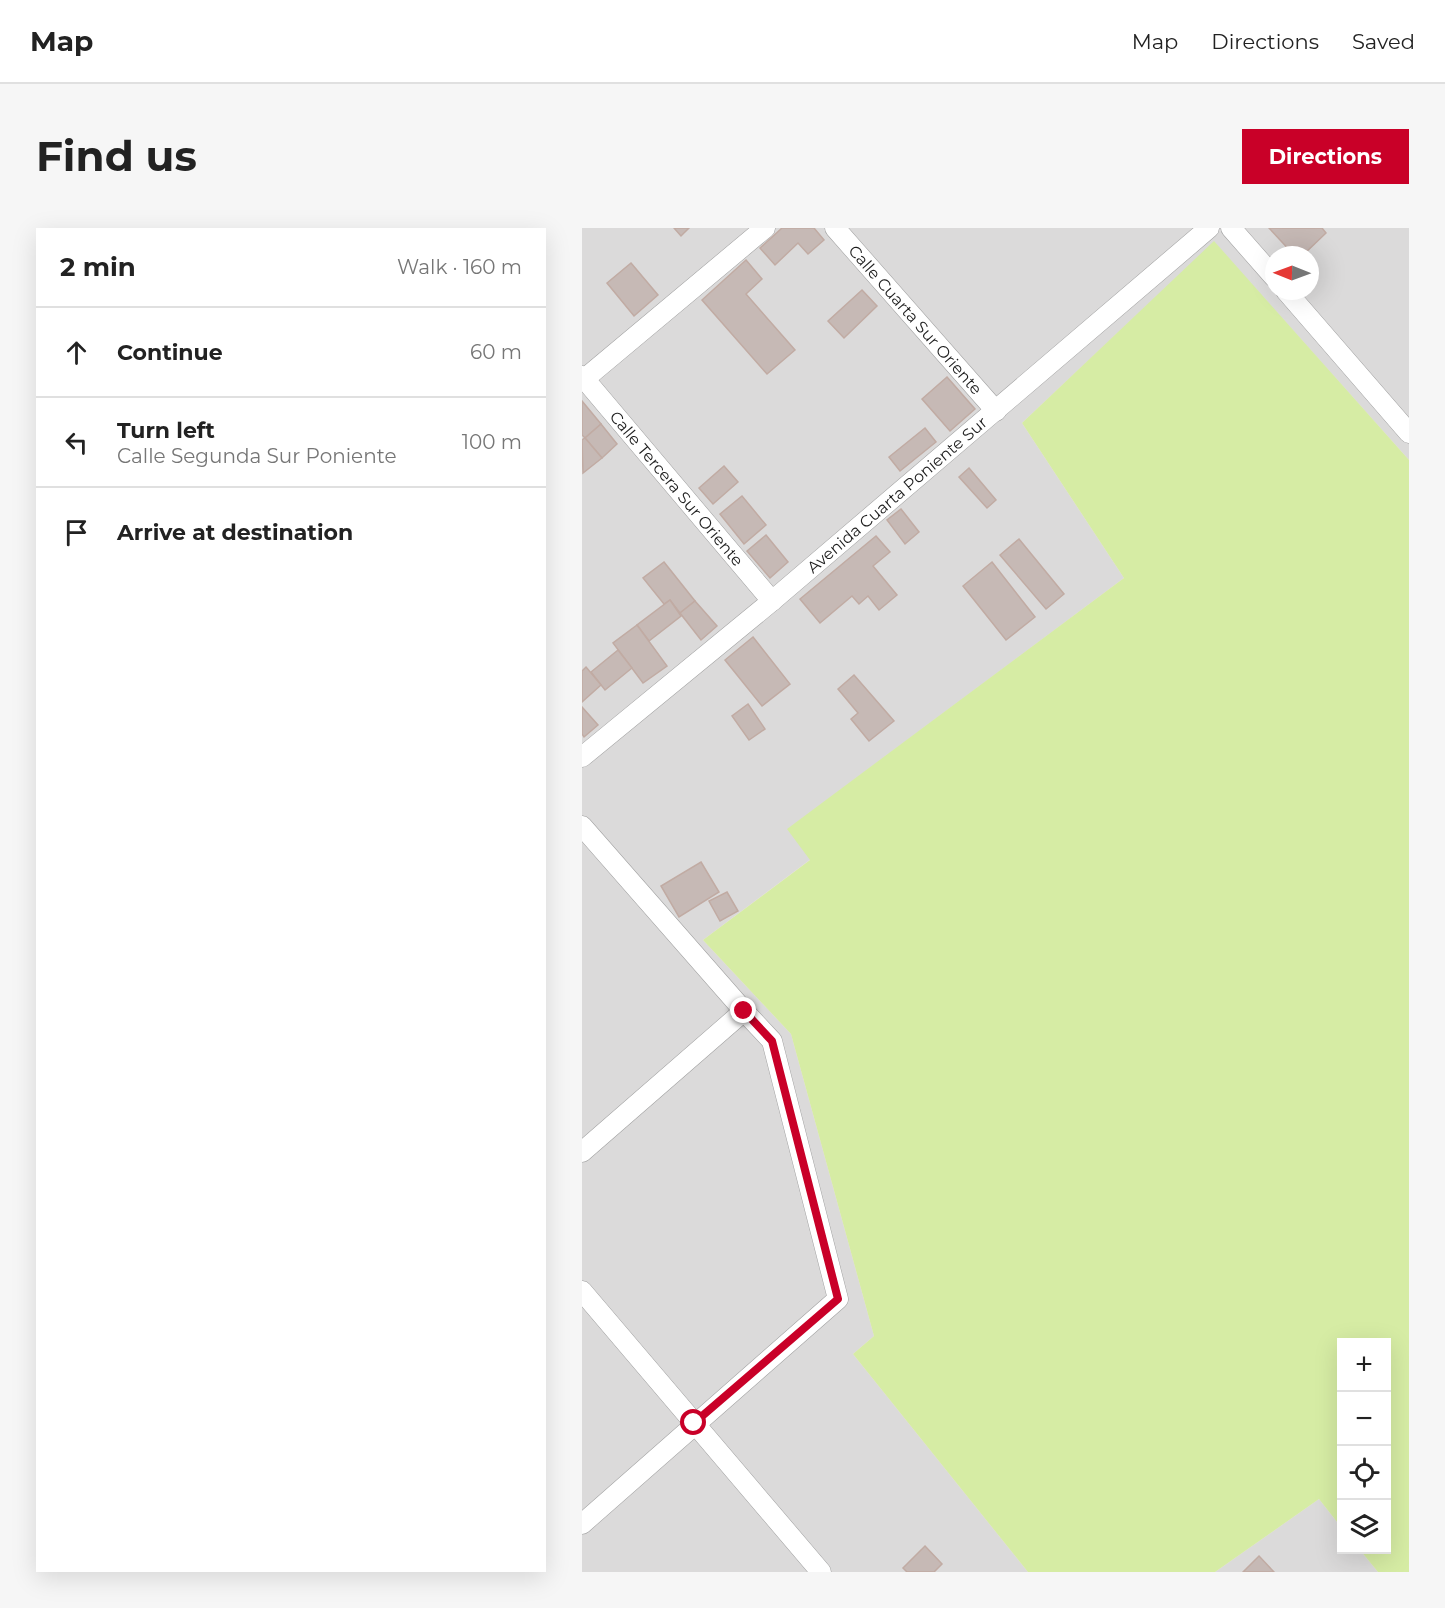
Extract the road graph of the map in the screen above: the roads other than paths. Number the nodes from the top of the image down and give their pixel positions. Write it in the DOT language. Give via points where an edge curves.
graph roads {
  1 [pos="765,228"];
  2 [pos="835,228"];
  3 [pos="1209,228"];
  4 [pos="1232,228"];
  5 [pos="1265,266"];
  6 [pos="1294,300"];
  7 [pos="583,378"];
  8 [pos="996,411"];
  9 [pos="1409,433"];
  10 [pos="772,601"];
  11 [pos="582,757"];
  12 [pos="582,826"];
  13 [pos="744,1011"];
  14 [pos="582,1152"];
  15 [pos="582,1291"];
  16 [pos="694,1423"];
  17 [pos="582,1524"];
  18 [pos="821,1572"];
  1 -- 7 [label="street"];
  2 -- 8 [label="street, Calle Cuarta Sur Oriente"];
  3 -- 8 [label="street, Avenida Cuarta Poniente Sur"];
  4 -- 5 [label="street"];
  6 -- 9 [label="street"];
  7 -- 10 [label="street, Calle Tercera Sur Oriente"];
  8 -- 10 [label="street, Avenida Cuarta Poniente Sur"];
  10 -- 11 [label="street, Avenida Cuarta Poniente Sur"];
  12 -- 13 [label="street"];
  13 -- 14 [label="street"];
  13 -- 16 [label="street" via="772,1041 838,1299"];
  15 -- 16 [label="street"];
  16 -- 17 [label="street"];
  16 -- 18 [label="street"];
}
